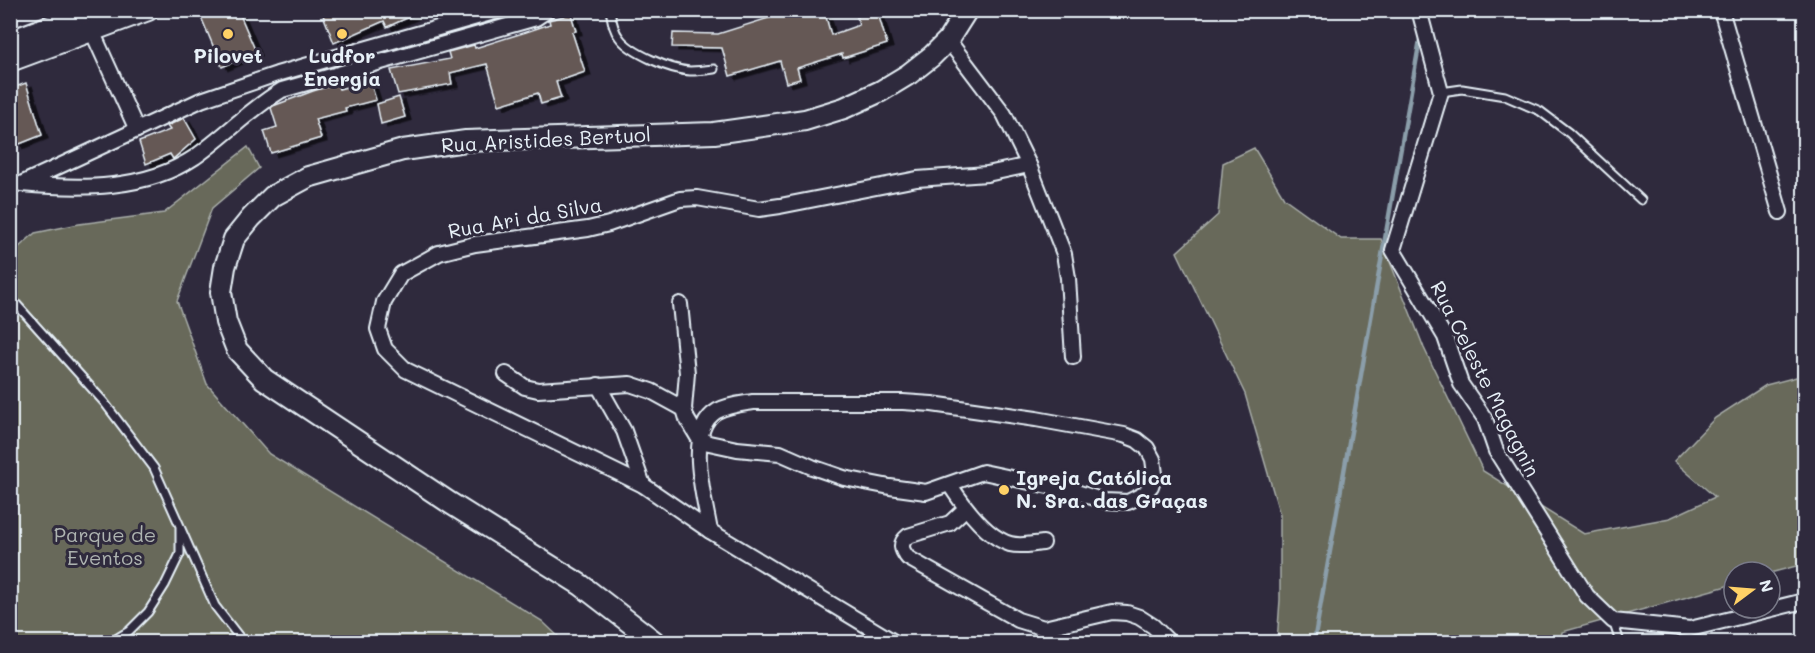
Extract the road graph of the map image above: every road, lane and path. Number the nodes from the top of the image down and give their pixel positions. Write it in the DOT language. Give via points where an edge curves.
graph roads {
  1 [pos="92,10"];
  2 [pos="148,10"];
  3 [pos="501,10"];
  4 [pos="548,10"];
  5 [pos="610,10"];
  6 [pos="968,10"];
  7 [pos="1419,10"];
  8 [pos="1721,10"];
  9 [pos="92,31"];
  10 [pos="49,37"];
  11 [pos="948,40"];
  12 [pos="10,41"];
  13 [pos="10,61"];
  14 [pos="714,69"];
  15 [pos="1441,92"];
  16 [pos="137,130"];
  17 [pos="1029,165"];
  18 [pos="16,182"];
  19 [pos="1641,200"];
  20 [pos="1780,212"];
  21 [pos="11,298"];
  22 [pos="680,304"];
  23 [pos="1072,357"];
  24 [pos="506,374"];
  25 [pos="598,385"];
  26 [pos="684,409"];
  27 [pos="699,439"];
  28 [pos="643,485"];
  29 [pos="950,485"];
  30 [pos="965,509"];
  31 [pos="180,526"];
  32 [pos="710,531"];
  33 [pos="1043,543"];
  34 [pos="1804,601"];
  35 [pos="1613,621"];
  36 [pos="111,642"];
  37 [pos="243,642"];
  38 [pos="655,642"];
  39 [pos="894,642"];
  40 [pos="1169,642"];
  41 [pos="1620,642"];
  1 -- 10 [label="main road"];
  2 -- 9 [label="main road"];
  3 -- 16 [label="street" via="277,74 201,100"];
  4 -- 18 [label="street" via="536,18 282,90 194,157 137,181 90,188"];
  5 -- 14 [label="lane" via="619,39 639,52 667,66 689,71"];
  6 -- 11 [label="main road, Rua Aristides Bertuol"];
  7 -- 15 [label="street"];
  8 -- 20 [label="street"];
  9 -- 10 [label="main road"];
  9 -- 16 [label="street"];
  10 -- 12 [label="main road"];
  10 -- 13 [label="main road"];
  11 -- 17 [label="street" via="1004,114"];
  11 -- 38 [label="main road, Rua Aristides Bertuol" via="909,74 881,91 805,120 714,133 466,141 403,150 346,165 308,177 273,196 234,239 221,292 226,322 237,350 264,379 581,585"];
  15 -- 19 [label="lane" via="1462,89 1506,96 1540,111"];
  15 -- 35 [label="street, Rua Celeste Magagnin" via="1393,250 1445,337 1461,384 1485,419 1496,452 1587,596"];
  16 -- 18 [label="street"];
  17 -- 23 [label="street" via="1064,254"];
  17 -- 28 [label="street, Rua Ari da Silva" via="987,174 917,179 770,208 680,199 588,229 475,244 439,253 401,274 384,302 378,329 385,349 406,370"];
  21 -- 31 [label="lane" via="104,402 154,468"];
  22 -- 26 [label="street" via="687,373"];
  24 -- 25 [label="street" via="525,387 538,390"];
  25 -- 26 [label="street" via="630,384"];
  25 -- 28 [label="street" via="624,431"];
  26 -- 27 [label="street"];
  27 -- 29 [label="street" via="737,449 780,453 844,478 890,488 926,492"];
  27 -- 29 [label="street" via="705,422 716,411 731,405 778,401 932,404 1124,435 1147,448 1155,474 1144,495 1128,502 1104,501 983,472"];
  27 -- 32 [label="street" via="700,473"];
  28 -- 32 [label="street, Rua Ari da Silva"];
  29 -- 30 [label="street"];
  30 -- 33 [label="street" via="1008,544"];
  30 -- 40 [label="street" via="950,523 908,536 903,540 904,553 1018,620 1044,627 1112,612 1128,613 1153,626"];
  31 -- 36 [label="lane" via="180,554 165,585 148,612"];
  31 -- 37 [label="lane" via="215,606"];
  32 -- 39 [label="street, Rua Ari da Silva"];
  34 -- 35 [label="street" via="1690,629"];
  35 -- 41 [label="lane, Rua Celeste Magagnin"];
}
